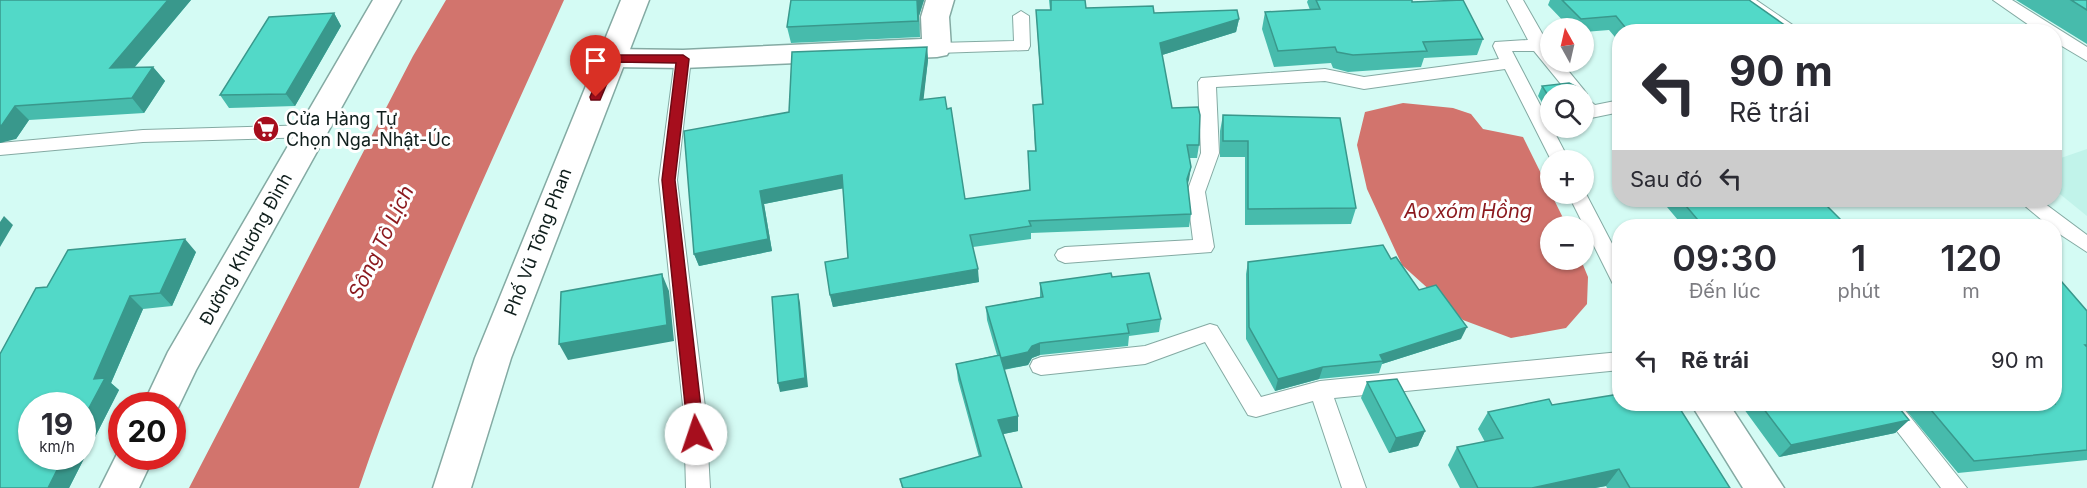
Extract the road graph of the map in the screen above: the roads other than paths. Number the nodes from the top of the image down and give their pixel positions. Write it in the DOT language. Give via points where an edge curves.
graph roads {
  1 [pos="387,0"];
  2 [pos="635,0"];
  3 [pos="940,0"];
  4 [pos="1515,0"];
  5 [pos="1745,0"];
  6 [pos="2001,0"];
  7 [pos="1021,16"];
  8 [pos="1782,24"];
  9 [pos="2038,24"];
  10 [pos="2062,39"];
  11 [pos="1539,45"];
  12 [pos="937,48"];
  13 [pos="2087,55"];
  14 [pos="612,58"];
  15 [pos="683,59"];
  16 [pos="1510,63"];
  17 [pos="1561,72"];
  18 [pos="1570,84"];
  19 [pos="1612,108"];
  20 [pos="1594,111"];
  21 [pos="312,131"];
  22 [pos="0,149"];
  23 [pos="1555,150"];
  24 [pos="1582,204"];
  25 [pos="2036,207"];
  26 [pos="2052,219"];
  27 [pos="2062,226"];
  28 [pos="2087,245"];
  29 [pos="1065,255"];
  30 [pos="1612,262"];
  31 [pos="1612,362"];
  32 [pos="1041,366"];
  33 [pos="1320,390"];
  34 [pos="167,392"];
  35 [pos="1714,411"];
  36 [pos="1893,411"];
  37 [pos="128,470"];
  38 [pos="119,488"];
  39 [pos="452,488"];
  40 [pos="698,488"];
  41 [pos="1354,488"];
  42 [pos="1765,488"];
  43 [pos="1955,488"];
  1 -- 21 [label="main road, Đường Khương Đình"];
  2 -- 14 [label="main road, Phố Vũ Tông Phan"];
  3 -- 12 [label="main road"];
  4 -- 11 [label="lane"];
  5 -- 8 [label="lane"];
  6 -- 9 [label="lane"];
  7 -- 12 [label="lane" via="1022,46"];
  10 -- 13 [label="lane"];
  11 -- 16 [label="lane" via="1501,46"];
  12 -- 15 [label="main road"];
  14 -- 15 [label="main road"];
  14 -- 39 [label="main road, Phố Vũ Tông Phan" via="493,358"];
  15 -- 40 [label="lane" via="668,180 695,416"];
  16 -- 23 [label="lane"];
  16 -- 29 [label="lane" via="1364,83 1325,75 1207,82 1210,153 1196,192 1204,247"];
  17 -- 18 [label="lane"];
  19 -- 20 [label="lane"];
  21 -- 22 [label="lane" via="143,136"];
  21 -- 34 [label="main road, Đường Khương Đình"];
  24 -- 30 [label="lane"];
  25 -- 26 [label="lane"];
  27 -- 28 [label="lane"];
  31 -- 33 [label="lane"];
  32 -- 33 [label="lane" via="1144,355 1210,332 1256,408"];
  33 -- 41 [label="lane"];
  35 -- 42 [label="main road"];
  36 -- 43 [label="lane"];
  37 -- 38 [label="main road"];
}
